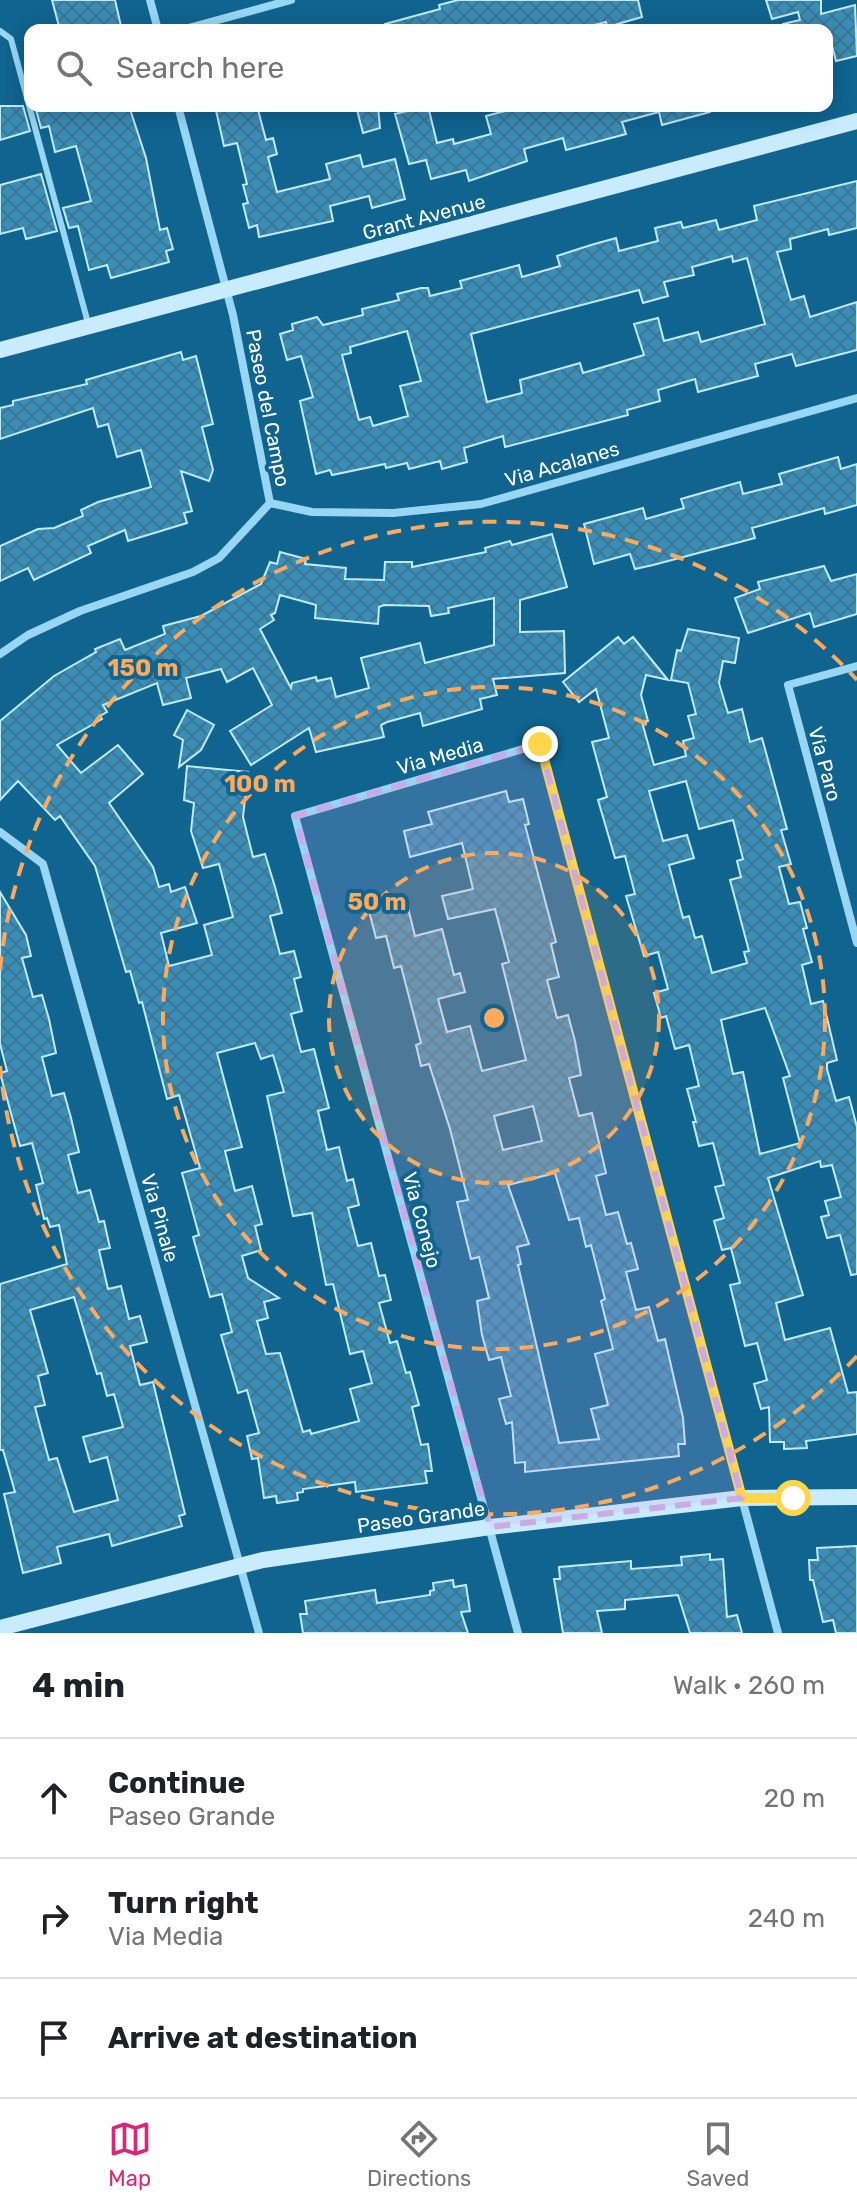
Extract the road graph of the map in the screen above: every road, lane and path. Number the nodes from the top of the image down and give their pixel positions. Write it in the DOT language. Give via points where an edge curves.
graph roads {
  1 [pos="150,0"];
  2 [pos="291,0"];
  3 [pos="156,24"];
  4 [pos="203,24"];
  5 [pos="0,31"];
  6 [pos="24,87"];
  7 [pos="31,112"];
  8 [pos="180,112"];
  9 [pos="857,121"];
  10 [pos="227,290"];
  11 [pos="89,327"];
  12 [pos="0,350"];
  13 [pos="857,398"];
  14 [pos="270,503"];
  15 [pos="0,654"];
  16 [pos="857,666"];
  17 [pos="295,816"];
  18 [pos="0,832"];
  19 [pos="857,943"];
  20 [pos="857,1497"];
  21 [pos="742,1498"];
  22 [pos="490,1527"];
  23 [pos="241,1564"];
  24 [pos="2,1626"];
  25 [pos="259,1633"];
  26 [pos="518,1633"];
  27 [pos="778,1633"];
  1 -- 3 [label="street"];
  2 -- 4 [label="street"];
  5 -- 6 [label="lane" via="11,39"];
  7 -- 11 [label="lane"];
  8 -- 10 [label="street, Paseo del Campo"];
  9 -- 10 [label="main road, Grant Avenue"];
  10 -- 11 [label="main road, Grant Avenue"];
  10 -- 14 [label="street, Paseo del Campo"];
  11 -- 12 [label="main road, Grant Avenue"];
  13 -- 14 [label="street, Via Acalanes" via="481,504 379,513 312,512"];
  14 -- 15 [label="street, Paseo del Campo" via="219,558 80,611"];
  16 -- 19 [label="street, Via Paro" via="788,685"];
  17 -- 21 [label="street, Via Media" via="540,744"];
  17 -- 22 [label="street, Via Conejo"];
  18 -- 23 [label="street, Via Pinale" via="43,864"];
  20 -- 21 [label="main road, Paseo Grande"];
  21 -- 22 [label="main road, Paseo Grande"];
  21 -- 27 [label="street, Via Media"];
  22 -- 23 [label="main road, Paseo Grande"];
  22 -- 26 [label="street, Via Conejo"];
  23 -- 24 [label="main road, Paseo Grande"];
  23 -- 25 [label="street, Via Pinale"];
}
